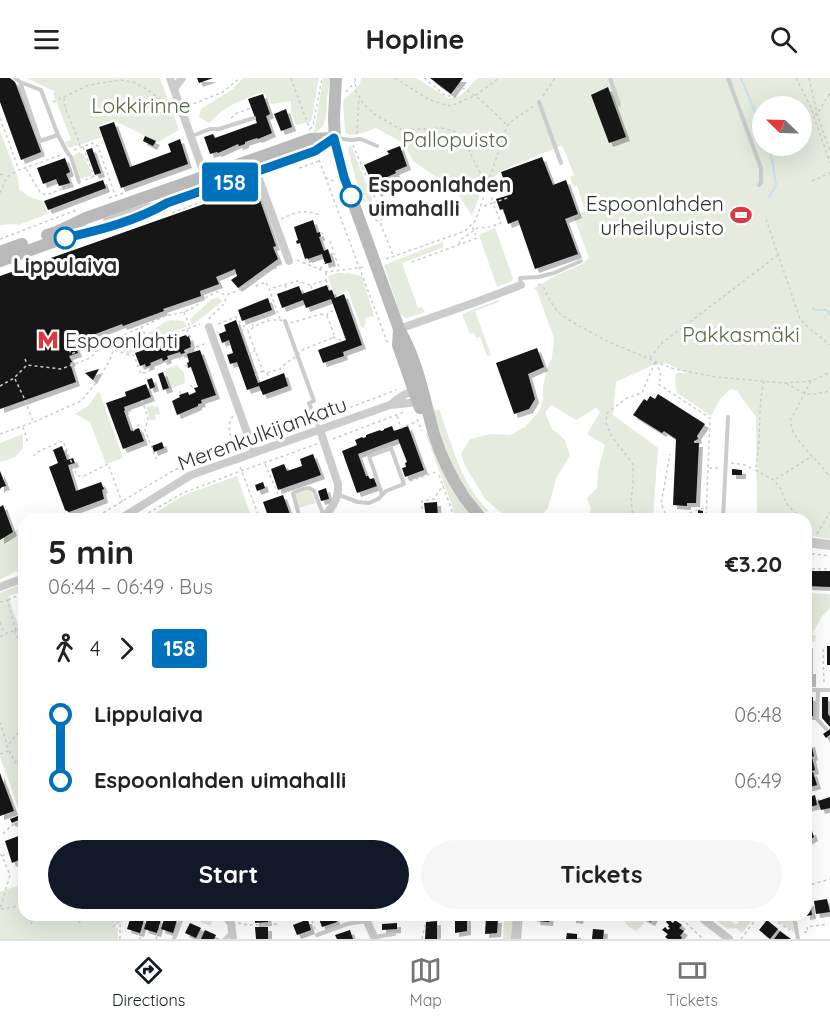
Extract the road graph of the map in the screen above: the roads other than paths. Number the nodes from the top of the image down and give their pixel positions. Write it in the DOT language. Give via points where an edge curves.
graph roads {
  1 [pos="15,78"];
  2 [pos="170,78"];
  3 [pos="182,78"];
  4 [pos="336,78"];
  5 [pos="610,78"];
  6 [pos="728,78"];
  7 [pos="20,82"];
  8 [pos="174,89"];
  9 [pos="539,102"];
  10 [pos="619,105"];
  11 [pos="254,118"];
  12 [pos="58,135"];
  13 [pos="190,137"];
  14 [pos="334,138"];
  15 [pos="377,146"];
  16 [pos="252,160"];
  17 [pos="561,163"];
  18 [pos="256,172"];
  19 [pos="205,177"];
  20 [pos="79,182"];
  21 [pos="759,185"];
  22 [pos="209,189"];
  23 [pos="166,197"];
  24 [pos="148,205"];
  25 [pos="105,220"];
  26 [pos="0,252"];
  27 [pos="0,261"];
  28 [pos="289,261"];
  29 [pos="580,261"];
  30 [pos="521,283"];
  31 [pos="283,321"];
  32 [pos="208,325"];
  33 [pos="399,329"];
  34 [pos="413,399"];
  35 [pos="728,417"];
  36 [pos="320,430"];
  37 [pos="253,448"];
  38 [pos="382,494"];
  39 [pos="338,495"];
  40 [pos="130,513"];
  41 [pos="298,513"];
  42 [pos="321,513"];
  43 [pos="327,513"];
  44 [pos="477,513"];
  45 [pos="723,513"];
  46 [pos="812,543"];
  47 [pos="830,545"];
  48 [pos="18,580"];
  49 [pos="0,587"];
  50 [pos="812,690"];
  51 [pos="821,690"];
  52 [pos="830,690"];
  53 [pos="826,729"];
  54 [pos="181,921"];
  55 [pos="356,921"];
  56 [pos="367,921"];
  57 [pos="518,921"];
  58 [pos="706,921"];
  59 [pos="795,921"];
  60 [pos="235,931"];
  61 [pos="394,934"];
  62 [pos="317,935"];
  63 [pos="798,936"];
  64 [pos="174,939"];
  65 [pos="225,939"];
  66 [pos="375,939"];
  67 [pos="516,939"];
  68 [pos="729,939"];
  1 -- 7 [label="lane"];
  2 -- 8 [label="street"];
  3 -- 8 [label="street"];
  4 -- 14 [label="main road"];
  5 -- 10 [label="lane"];
  6 -- 21 [label="lane" via="761,168"];
  7 -- 12 [label="lane" via="41,90"];
  7 -- 12 [label="lane" via="40,141"];
  8 -- 13 [label="street"];
  9 -- 17 [label="lane"];
  11 -- 13 [label="lane"];
  12 -- 20 [label="lane"];
  13 -- 19 [label="street"];
  14 -- 15 [label="lane" via="361,139"];
  14 -- 16 [label="main road" via="311,139"];
  14 -- 18 [label="main road" via="315,151"];
  14 -- 33 [label="main road"];
  16 -- 18 [label="street"];
  16 -- 19 [label="main road"];
  18 -- 22 [label="main road"];
  18 -- 28 [label="street"];
  19 -- 22 [label="street"];
  19 -- 23 [label="main road"];
  22 -- 23 [label="main road"];
  23 -- 24 [label="lane"];
  23 -- 24 [label="lane"];
  23 -- 26 [label="main road" via="86,218"];
  23 -- 27 [label="main road" via="150,213"];
  24 -- 25 [label="lane"];
  29 -- 30 [label="lane" via="554,273 520,278"];
  30 -- 33 [label="street"];
  31 -- 36 [label="lane" via="314,401 309,403"];
  32 -- 37 [label="street"];
  33 -- 34 [label="main road" via="407,342"];
  34 -- 36 [label="street, Merenkulkijankatu"];
  34 -- 44 [label="main road" via="435,435 454,479"];
  35 -- 45 [label="lane"];
  36 -- 37 [label="street, Merenkulkijankatu"];
  36 -- 39 [label="street"];
  37 -- 40 [label="street, Merenkulkijankatu" via="191,475"];
  38 -- 38 [label="lane" via="369,456 391,448 404,484"];
  38 -- 39 [label="lane" via="369,503"];
  39 -- 43 [label="street"];
  41 -- 42 [label="lane" via="293,493 312,488"];
  46 -- 47 [label="street"];
  48 -- 49 [label="street"];
  50 -- 51 [label="lane"];
  51 -- 52 [label="lane"];
  51 -- 53 [label="lane" via="817,719"];
  54 -- 64 [label="lane"];
  55 -- 62 [label="lane"];
  56 -- 66 [label="street"];
  57 -- 67 [label="street"];
  58 -- 68 [label="street"];
  59 -- 63 [label="lane"];
  60 -- 65 [label="lane"];
  61 -- 66 [label="lane"];
}
